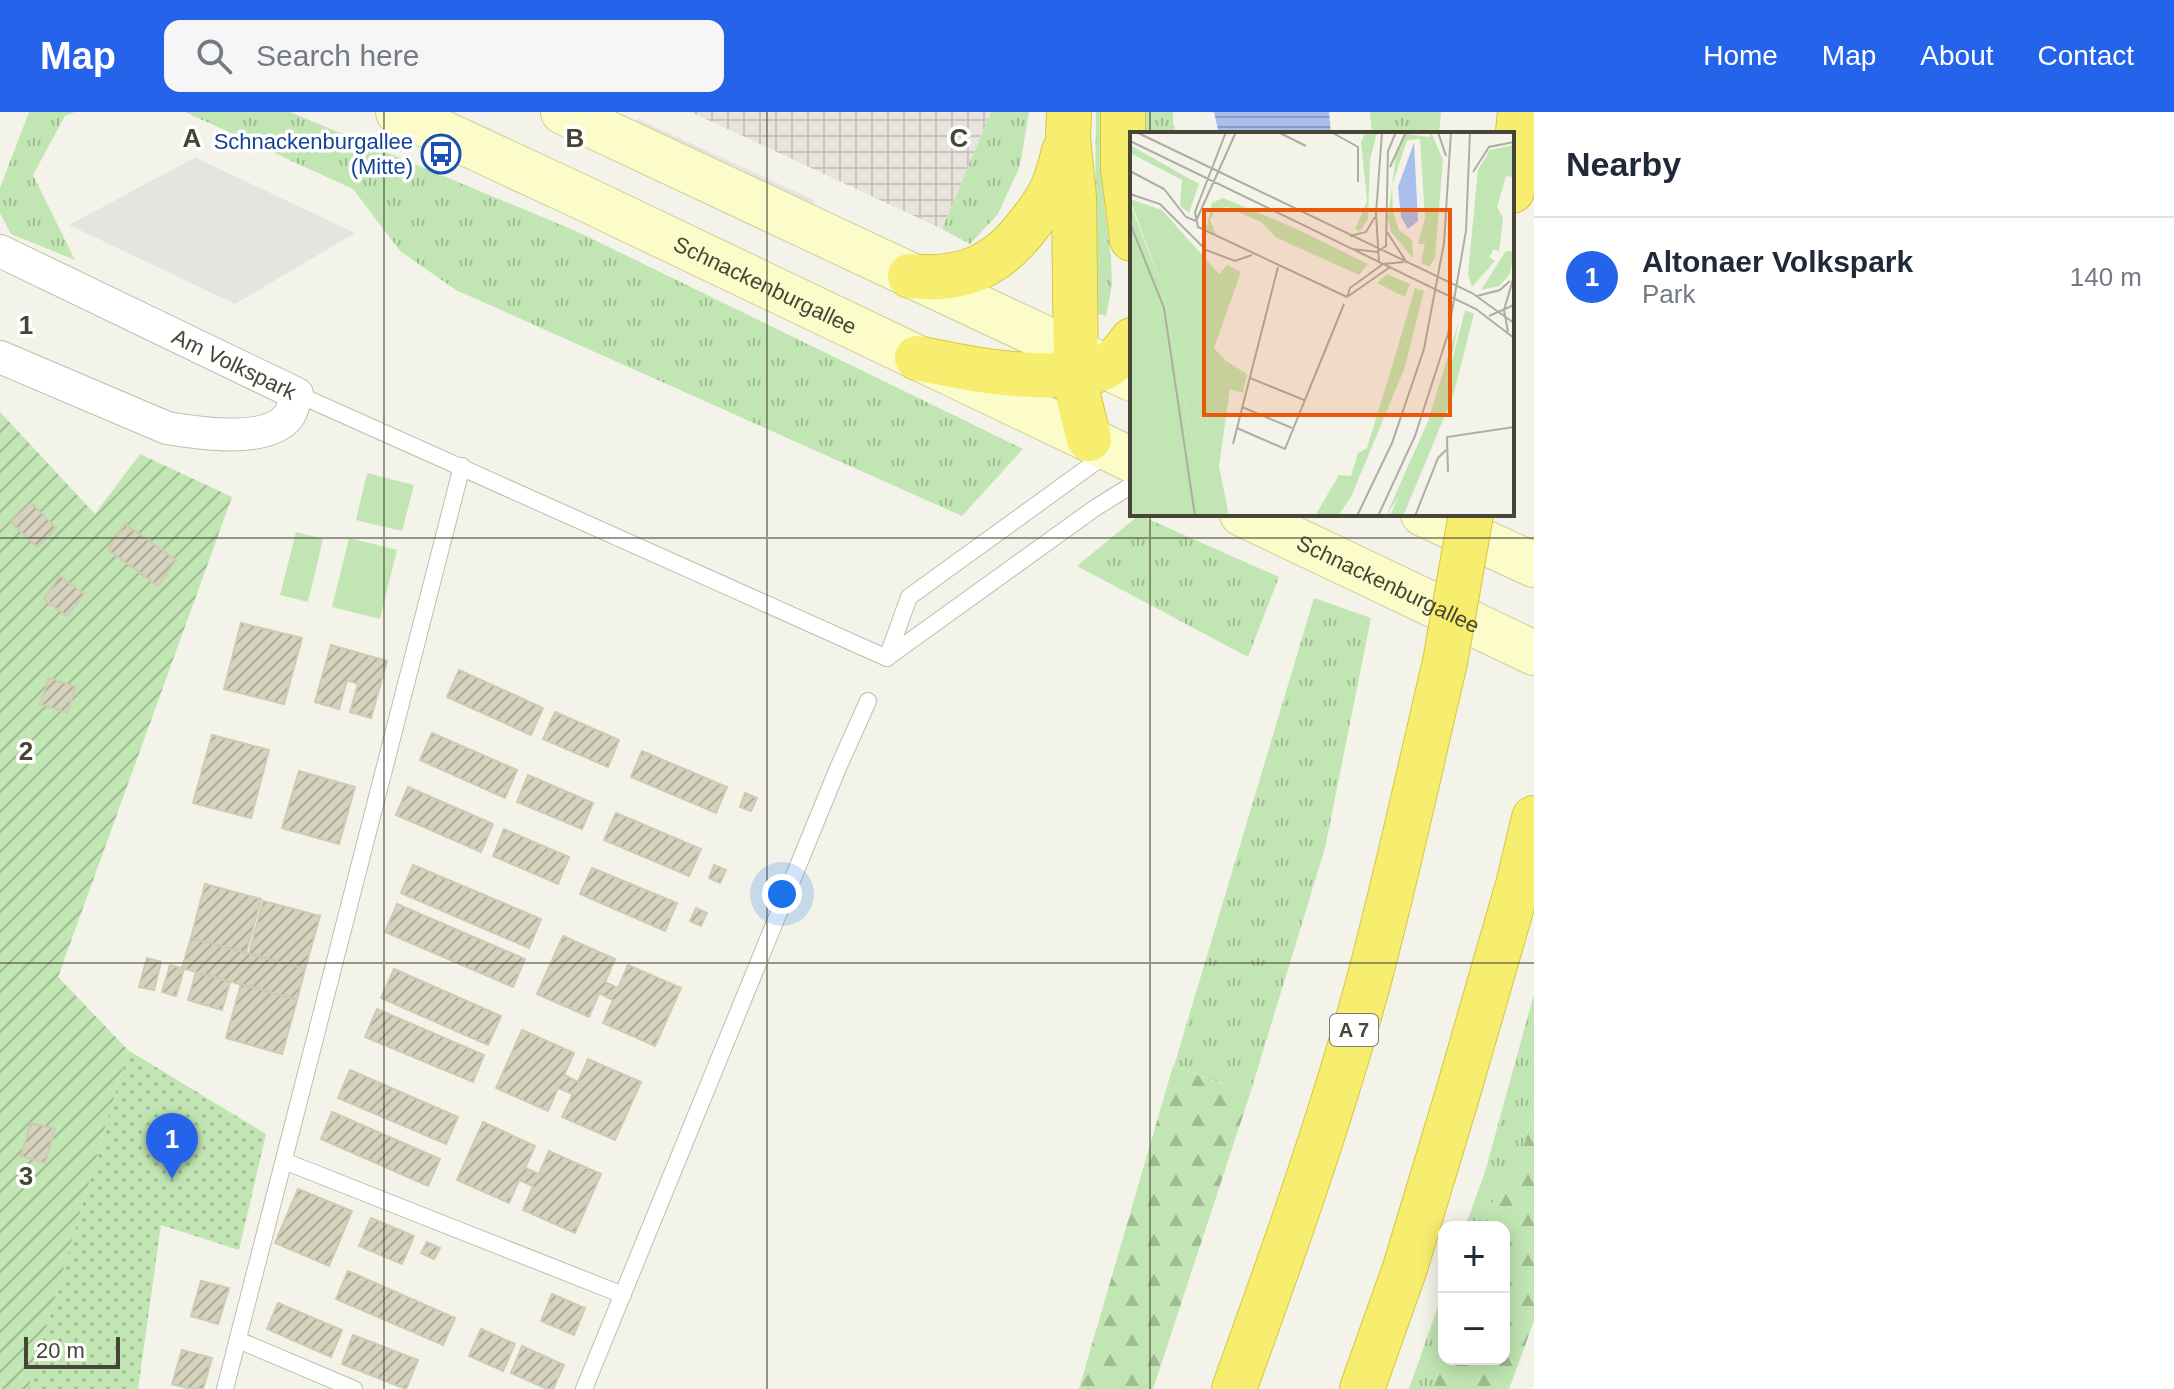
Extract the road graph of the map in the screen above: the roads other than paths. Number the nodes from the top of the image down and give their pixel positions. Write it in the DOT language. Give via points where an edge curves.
graph roads {
  1 [pos="398,112"];
  2 [pos="563,112"];
  3 [pos="1123,112"];
  4 [pos="1520,112"];
  5 [pos="1068,125"];
  6 [pos="1514,171"];
  7 [pos="1130,219"];
  8 [pos="0,251"];
  9 [pos="910,276"];
  10 [pos="0,357"];
  11 [pos="917,358"];
  12 [pos="1104,363"];
  13 [pos="297,394"];
  14 [pos="1119,455"];
  15 [pos="462,466"];
  16 [pos="1246,516"];
  17 [pos="1427,516"];
  18 [pos="1471,516"];
  19 [pos="1534,565"];
  20 [pos="1534,653"];
  21 [pos="887,658"];
  22 [pos="868,701"];
  23 [pos="1534,818"];
  24 [pos="284,1161"];
  25 [pos="623,1295"];
  26 [pos="238,1340"];
  27 [pos="225,1389"];
  28 [pos="354,1389"];
  29 [pos="584,1389"];
  30 [pos="1234,1389"];
  31 [pos="1362,1389"];
  1 -- 11 [label="main road, Schnackenburgallee"];
  2 -- 9 [label="main road"];
  3 -- 7 [label="highway"];
  4 -- 6 [label="highway"];
  5 -- 9 [label="highway" via="1055,185 1008,249 955,276"];
  5 -- 12 [label="highway" via="1074,198"];
  8 -- 13 [label="street, Am Volkspark"];
  9 -- 12 [label="main road"];
  10 -- 13 [label="street, Am Volkspark" via="167,428 191,432 238,436 273,428 288,417"];
  11 -- 12 [label="highway" via="1018,375"];
  11 -- 14 [label="main road, Schnackenburgallee"];
  12 -- 14 [label="highway" via="1079,400"];
  13 -- 15 [label="lane"];
  14 -- 21 [label="lane" via="1095,508"];
  14 -- 21 [label="lane" via="909,597"];
  15 -- 21 [label="lane"];
  15 -- 24 [label="lane"];
  16 -- 20 [label="main road, Schnackenburgallee"];
  17 -- 19 [label="main road"];
  18 -- 30 [label="highway, A 7, bridge" via="1445,662 1369,980 1322,1137"];
  22 -- 25 [label="lane"];
  23 -- 31 [label="highway" via="1457,1096"];
  24 -- 25 [label="lane"];
  24 -- 26 [label="lane"];
  25 -- 29 [label="lane"];
  26 -- 27 [label="lane"];
  26 -- 28 [label="lane"];
}
